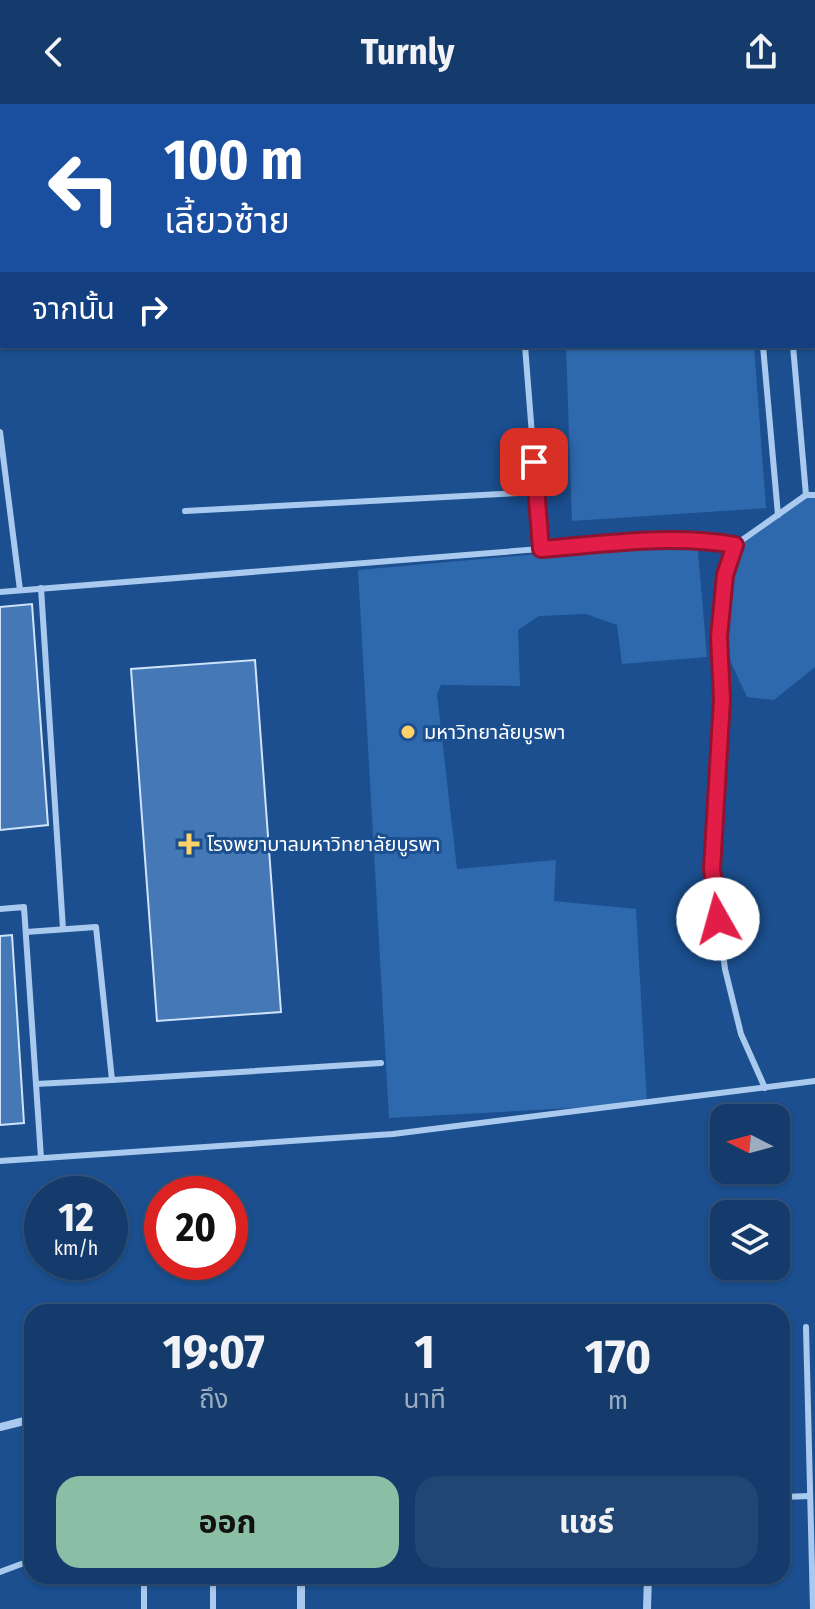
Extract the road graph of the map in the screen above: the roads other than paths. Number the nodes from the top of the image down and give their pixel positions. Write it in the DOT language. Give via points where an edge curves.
graph roads {
  1 [pos="525,348"];
  2 [pos="763,348"];
  3 [pos="793,348"];
  4 [pos="0,432"];
  5 [pos="536,492"];
  6 [pos="806,495"];
  7 [pos="815,495"];
  8 [pos="185,511"];
  9 [pos="778,515"];
  10 [pos="735,545"];
  11 [pos="541,549"];
  12 [pos="41,588"];
  13 [pos="20,590"];
  14 [pos="0,592"];
  15 [pos="0,909"];
  16 [pos="63,929"];
  17 [pos="26,932"];
  18 [pos="381,1063"];
  19 [pos="112,1080"];
  20 [pos="815,1081"];
  21 [pos="36,1084"];
  22 [pos="765,1088"];
  23 [pos="41,1158"];
  24 [pos="0,1161"];
  25 [pos="806,1327"];
  26 [pos="24,1421"];
  27 [pos="0,1427"];
  28 [pos="810,1496"];
  29 [pos="790,1497"];
  30 [pos="24,1563"];
  31 [pos="0,1572"];
  32 [pos="144,1584"];
  33 [pos="213,1584"];
  34 [pos="301,1584"];
  35 [pos="648,1584"];
  36 [pos="144,1609"];
  37 [pos="213,1609"];
  38 [pos="301,1609"];
  39 [pos="647,1609"];
  40 [pos="813,1609"];
  1 -- 5 [label="lane"];
  2 -- 9 [label="lane"];
  3 -- 6 [label="lane"];
  4 -- 13 [label="lane"];
  5 -- 8 [label="lane"];
  5 -- 11 [label="lane"];
  6 -- 7 [label="lane"];
  6 -- 9 [label="lane"];
  9 -- 10 [label="lane"];
  10 -- 11 [label="lane" via="666,539"];
  10 -- 22 [label="lane" via="725,575 719,637 722,699 712,869 725,969 741,1034"];
  11 -- 12 [label="lane"];
  12 -- 13 [label="lane"];
  12 -- 16 [label="lane"];
  13 -- 14 [label="lane"];
  15 -- 17 [label="lane" via="24,907"];
  16 -- 17 [label="lane"];
  16 -- 19 [label="lane" via="96,927"];
  17 -- 21 [label="lane"];
  18 -- 19 [label="lane"];
  19 -- 21 [label="lane"];
  20 -- 22 [label="lane"];
  21 -- 23 [label="lane"];
  22 -- 23 [label="lane" via="393,1134"];
  23 -- 24 [label="lane"];
  25 -- 28 [label="lane"];
  26 -- 27 [label="street"];
  28 -- 29 [label="lane"];
  28 -- 40 [label="lane"];
  30 -- 31 [label="lane"];
  32 -- 36 [label="lane"];
  33 -- 37 [label="lane"];
  34 -- 38 [label="street"];
  35 -- 39 [label="street"];
}
